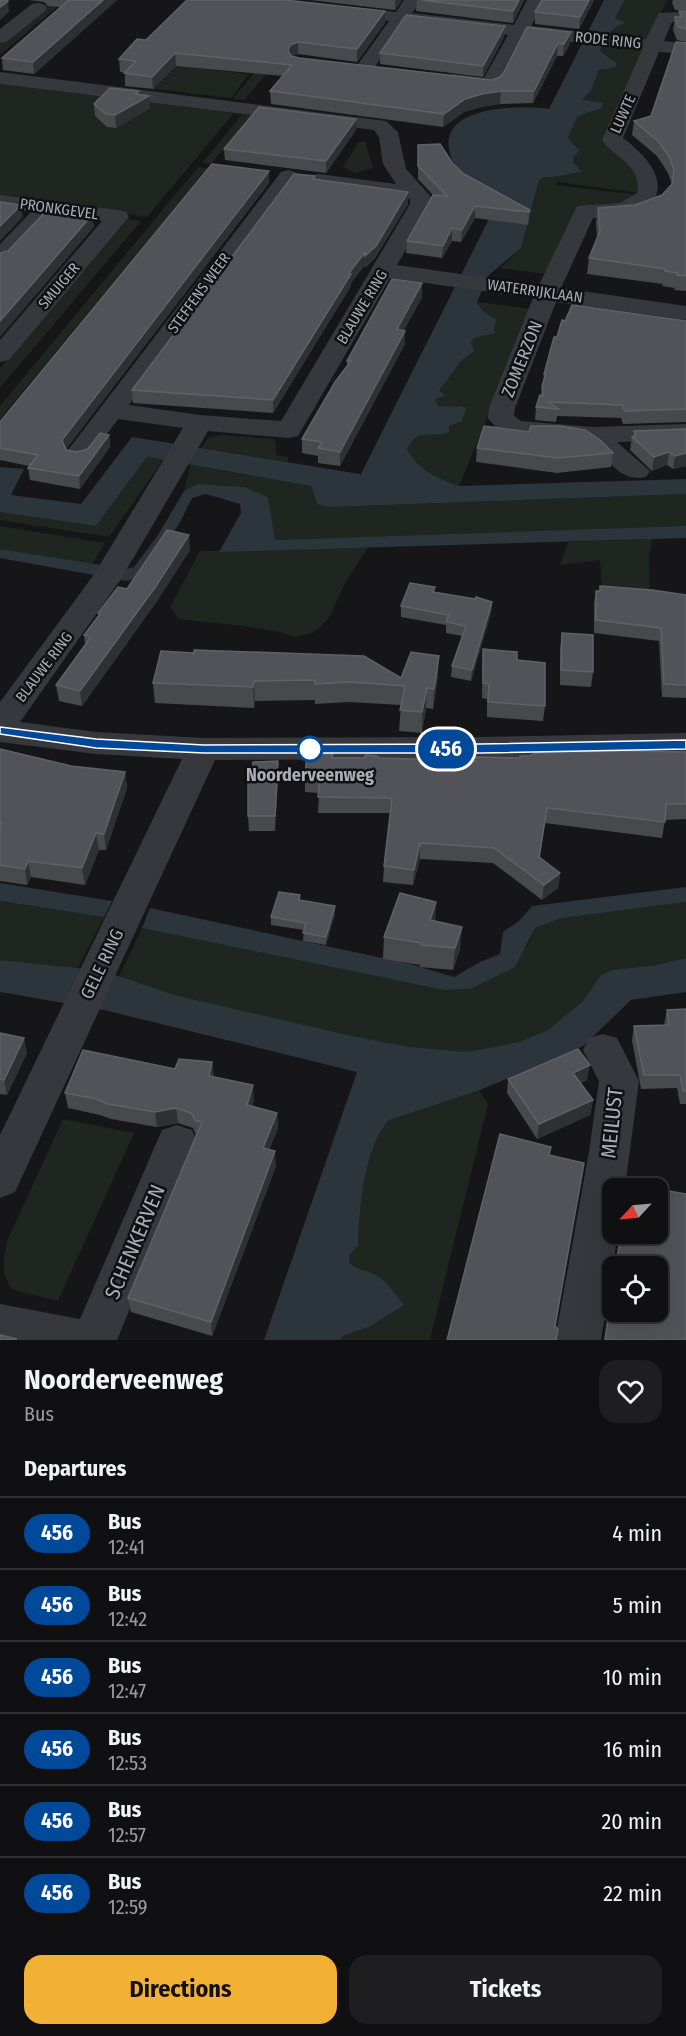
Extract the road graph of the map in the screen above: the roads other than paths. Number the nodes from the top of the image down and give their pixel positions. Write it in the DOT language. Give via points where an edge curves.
graph roads {
  1 [pos="413,0"];
  2 [pos="536,0"];
  3 [pos="9,5"];
  4 [pos="326,9"];
  5 [pos="400,17"];
  6 [pos="686,17"];
  7 [pos="520,30"];
  8 [pos="0,38"];
  9 [pos="653,45"];
  10 [pos="686,49"];
  11 [pos="385,72"];
  12 [pos="0,78"];
  13 [pos="439,79"];
  14 [pos="416,193"];
  15 [pos="0,201"];
  16 [pos="47,207"];
  17 [pos="118,217"];
  18 [pos="1,255"];
  19 [pos="384,270"];
  20 [pos="548,293"];
  21 [pos="686,313"];
  22 [pos="0,355"];
  23 [pos="112,410"];
  24 [pos="196,431"];
  25 [pos="686,432"];
  26 [pos="592,435"];
  27 [pos="78,454"];
  28 [pos="636,471"];
  29 [pos="0,726"];
  30 [pos="0,731"];
  31 [pos="686,744"];
  32 [pos="204,749"];
  33 [pos="603,1050"];
  34 [pos="13,1123"];
  35 [pos="177,1143"];
  36 [pos="0,1179"];
  37 [pos="0,1326"];
  38 [pos="79,1340"];
  39 [pos="94,1340"];
  40 [pos="578,1340"];
  1 -- 5 [label="street"];
  2 -- 7 [label="street"];
  3 -- 8 [label="street" via="38,8"];
  4 -- 5 [label="street, RODE RING"];
  5 -- 7 [label="street, RODE RING"];
  5 -- 11 [label="street" via="356,69"];
  6 -- 9 [label="street" via="665,17"];
  7 -- 9 [label="street, RODE RING"];
  7 -- 13 [label="street" via="490,85"];
  9 -- 10 [label="street, RODE RING"];
  9 -- 20 [label="street, LUWTE" via="612,140 640,163 647,181 645,198 621,209 585,212"];
  12 -- 14 [label="street" via="379,125 390,137 390,154 398,173"];
  14 -- 19 [label="street, BLAUWE RING" via="422,198 421,204"];
  14 -- 23 [label="street, STEFFENS WEER" via="277,175"];
  15 -- 16 [label="street, PRONKGEVEL"];
  16 -- 17 [label="street, PRONKGEVEL"];
  16 -- 18 [label="street"];
  17 -- 22 [label="street, SMUIGER"];
  19 -- 20 [label="street, WATERRIJKLAAN"];
  19 -- 24 [label="street, BLAUWE RING" via="290,430"];
  20 -- 21 [label="street, WATERRIJKLAAN"];
  20 -- 26 [label="street, ZOMERZON" via="501,418 520,429"];
  23 -- 24 [label="street"];
  23 -- 27 [label="street, STEFFENS WEER"];
  24 -- 29 [label="street, BLAUWE RING" via="106,579"];
  25 -- 26 [label="street, ZOMERZON"];
  26 -- 28 [label="street"];
  30 -- 32 [label="street" via="96,743"];
  31 -- 32 [label="street"];
  32 -- 34 [label="street, GELE RING" via="74,1021"];
  33 -- 40 [label="street, MEILUST" via="619,1081"];
  34 -- 36 [label="street, GELE RING"];
  35 -- 39 [label="street, SCHENKERVEN"];
  37 -- 38 [label="street"];
}
